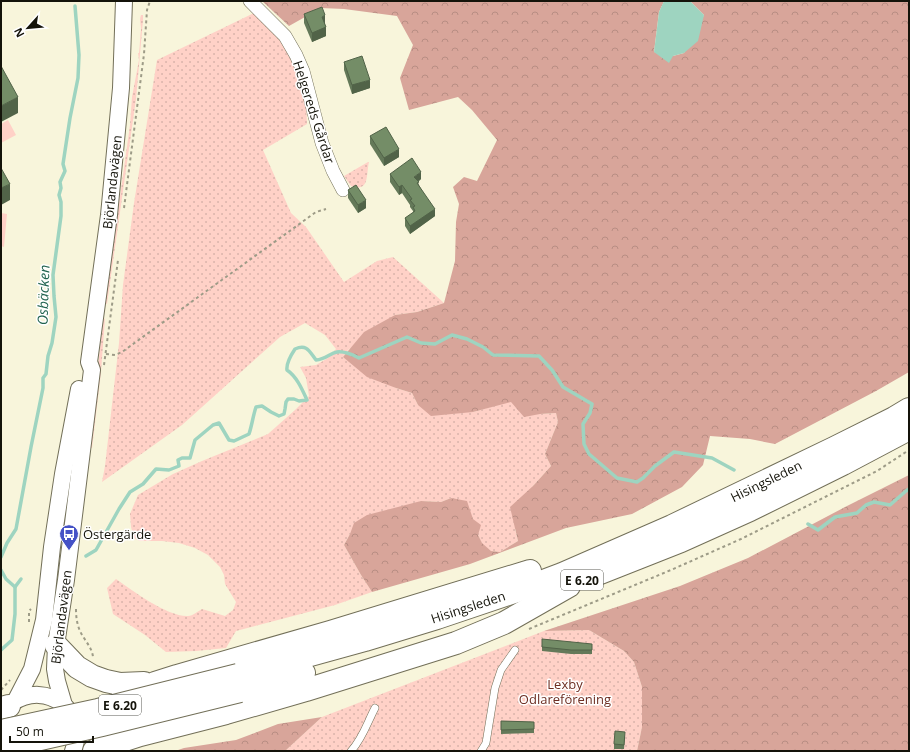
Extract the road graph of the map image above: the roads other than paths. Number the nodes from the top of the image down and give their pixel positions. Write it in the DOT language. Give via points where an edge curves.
graph roads {
  1 [pos="124,1"];
  2 [pos="250,1"];
  3 [pos="343,190"];
  4 [pos="97,364"];
  5 [pos="909,409"];
  6 [pos="909,429"];
  7 [pos="743,492"];
  8 [pos="569,586"];
  9 [pos="56,645"];
  10 [pos="515,650"];
  11 [pos="155,683"];
  12 [pos="239,683"];
  13 [pos="7,707"];
  14 [pos="65,707"];
  15 [pos="375,708"];
  16 [pos="1,731"];
  17 [pos="1,748"];
  18 [pos="73,751"];
  19 [pos="94,751"];
  20 [pos="351,751"];
  21 [pos="481,751"];
  1 -- 4 [label="street, Björlandavägen" via="121,88"];
  2 -- 3 [label="street, Helgereds Gårdar" via="284,36 296,55 303,71 322,143 332,171"];
  4 -- 9 [label="street, Björlandavägen" via="92,370"];
  4 -- 13 [label="street, Björlandavägen" via="83,369 63,474 44,620 32,669"];
  5 -- 7 [label="highway, Hisingsleden / E 6.20"];
  6 -- 8 [label="highway, Hisingsleden / E 6.20" via="750,510"];
  7 -- 11 [label="highway" via="537,568"];
  7 -- 12 [label="highway, Hisingsleden / E 6.20" via="562,574"];
  8 -- 12 [label="highway, Hisingsleden / E 6.20" via="520,605 381,650"];
  8 -- 19 [label="highway" via="504,623 456,643 306,690 140,735"];
  9 -- 11 [label="highway" via="77,667 92,676 120,684"];
  9 -- 14 [label="street, Björlandavägen" via="55,669"];
  10 -- 21 [label="lane" via="501,670 495,688 486,743"];
  11 -- 14 [label="highway" via="144,689 90,704"];
  12 -- 16 [label="highway, Hisingsleden / E 6.20, bridge"];
  12 -- 17 [label="highway, Hisingsleden / E 6.20, bridge" via="102,725"];
  13 -- 14 [label="street" via="26,696 41,695 56,699"];
  14 -- 18 [label="street, Björlandavägen" via="74,720 76,729"];
  15 -- 20 [label="lane" via="361,738"];
}
